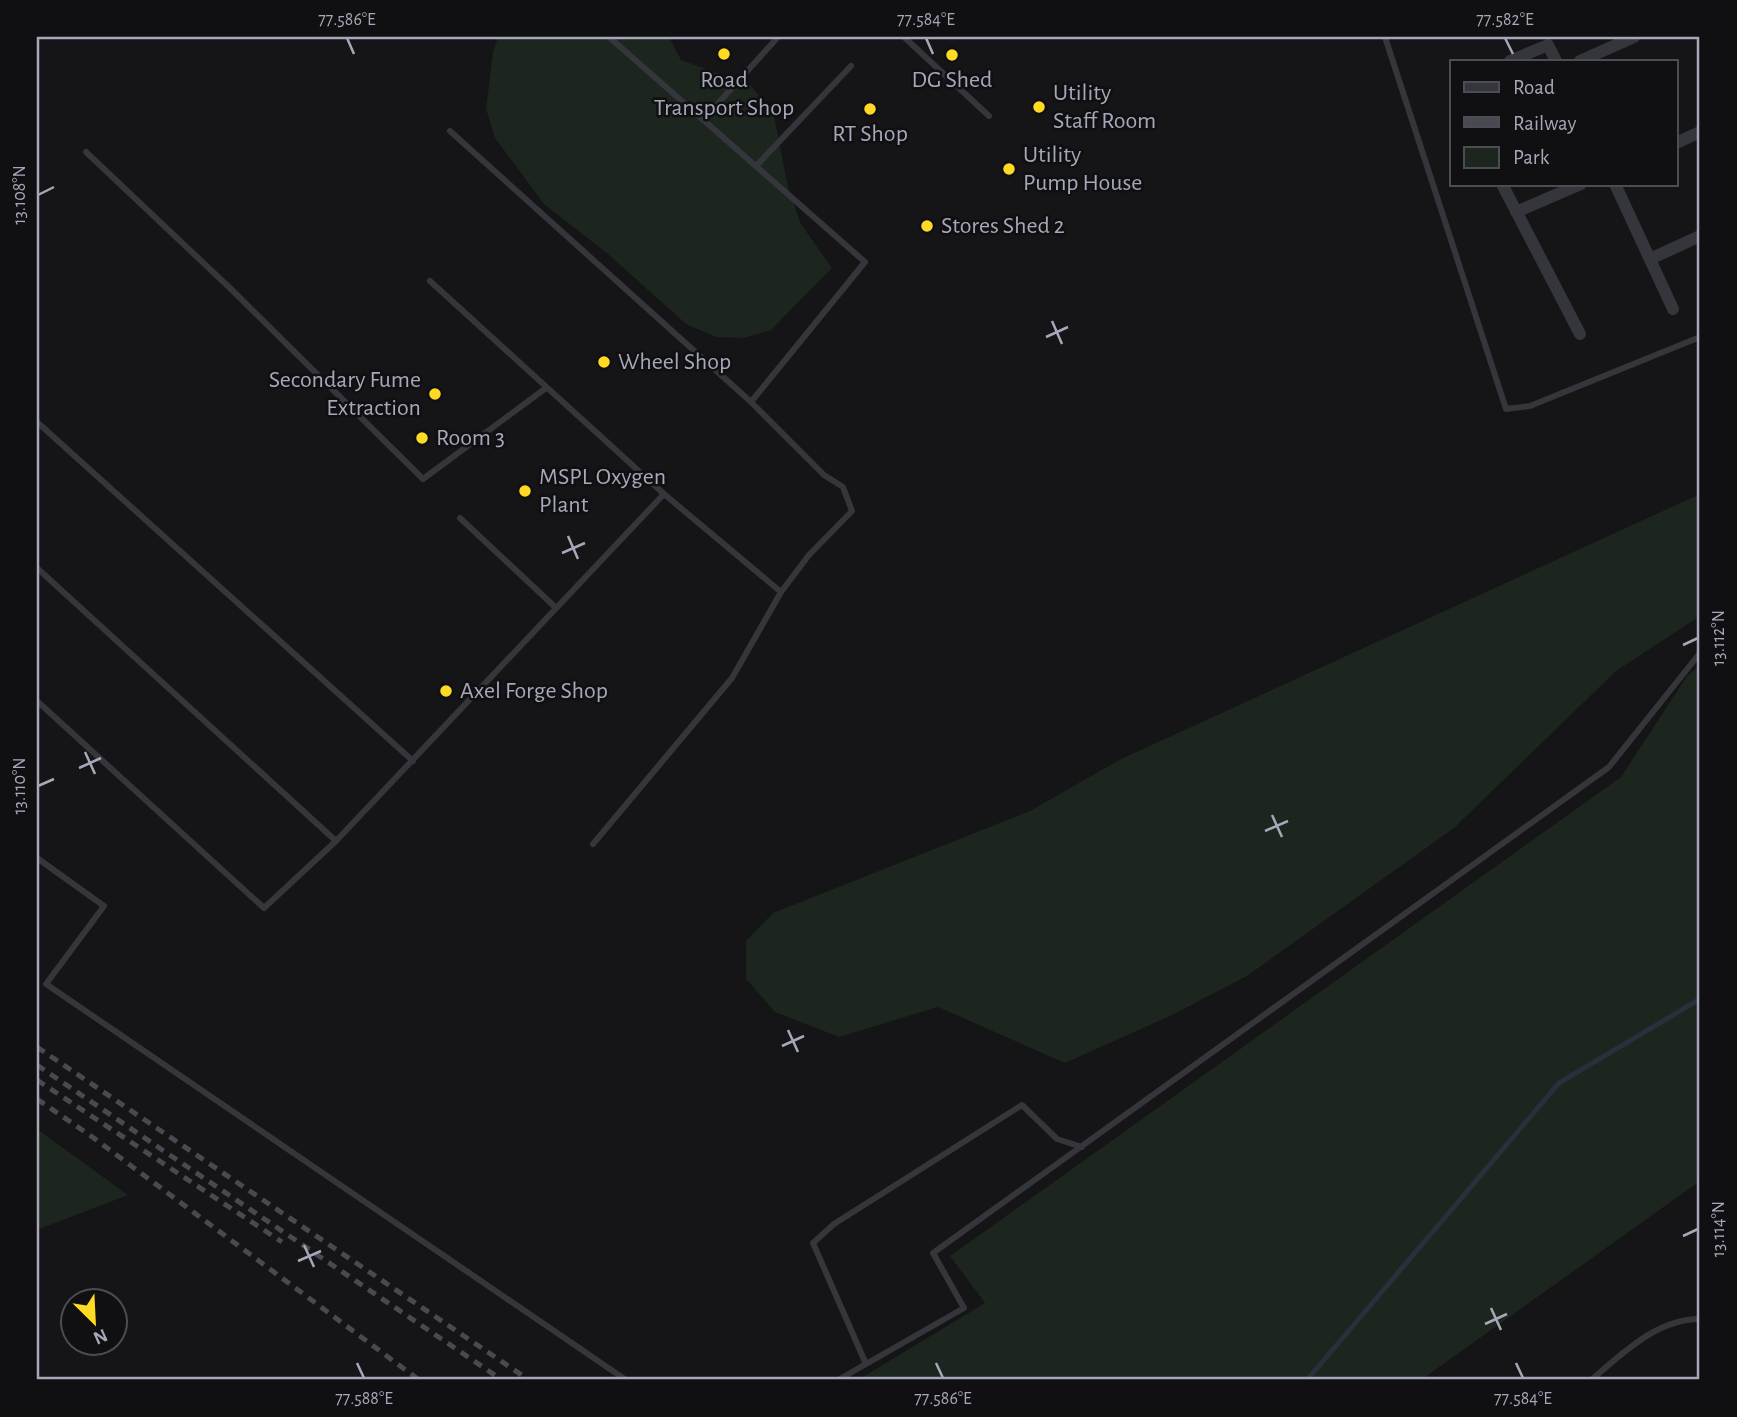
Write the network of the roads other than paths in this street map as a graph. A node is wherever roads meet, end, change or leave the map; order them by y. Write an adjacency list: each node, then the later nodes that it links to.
1 (609, 37): 11 (lane)
2 (778, 37): 11 (lane)
3 (904, 37): 10 (lane)
4 (1385, 37): 26 (lane)
5 (1634, 37): 8 (street)
6 (1512, 60): 7 (street)
7 (1556, 60)
8 (1582, 60)
9 (851, 66): 16 (lane)
10 (989, 116)
11 (704, 120): 16 (lane)
12 (450, 131): 28 (lane)
13 (1700, 132): 14 (street)
14 (1678, 142)
15 (86, 152): 27 (lane)
16 (757, 166): 28 (lane)
17 (1503, 186): 20 (street)
18 (1576, 186): 20 (street)
19 (1616, 186): 22 (street)
20 (1516, 212): 25 (street)
21 (1700, 236): 22 (street)
22 (1650, 259): 24 (street)
23 (430, 281): 27 (lane)
24 (1673, 309)
25 (1580, 334)
26 (1700, 337)
27 (546, 388): 30 (lane)
28 (751, 402): 33 (lane)
29 (37, 422): 37 (lane)
30 (664, 495): 33 (lane); 34 (lane)
31 (460, 518): 34 (lane)
32 (37, 568): 38 (lane)
33 (781, 592): 39 (lane)
34 (555, 607): 37 (lane)
35 (1700, 653): 41 (lane)
36 (37, 701): 38 (lane)
37 (413, 761): 38 (lane)
38 (336, 842)
39 (593, 844)
40 (37, 858): 44 (lane)
41 (1082, 1147): 43 (lane); 43 (lane)
42 (1700, 1319): 46 (lane)
43 (866, 1364): 45 (lane)
44 (626, 1380)
45 (838, 1380)
46 (1591, 1380)

